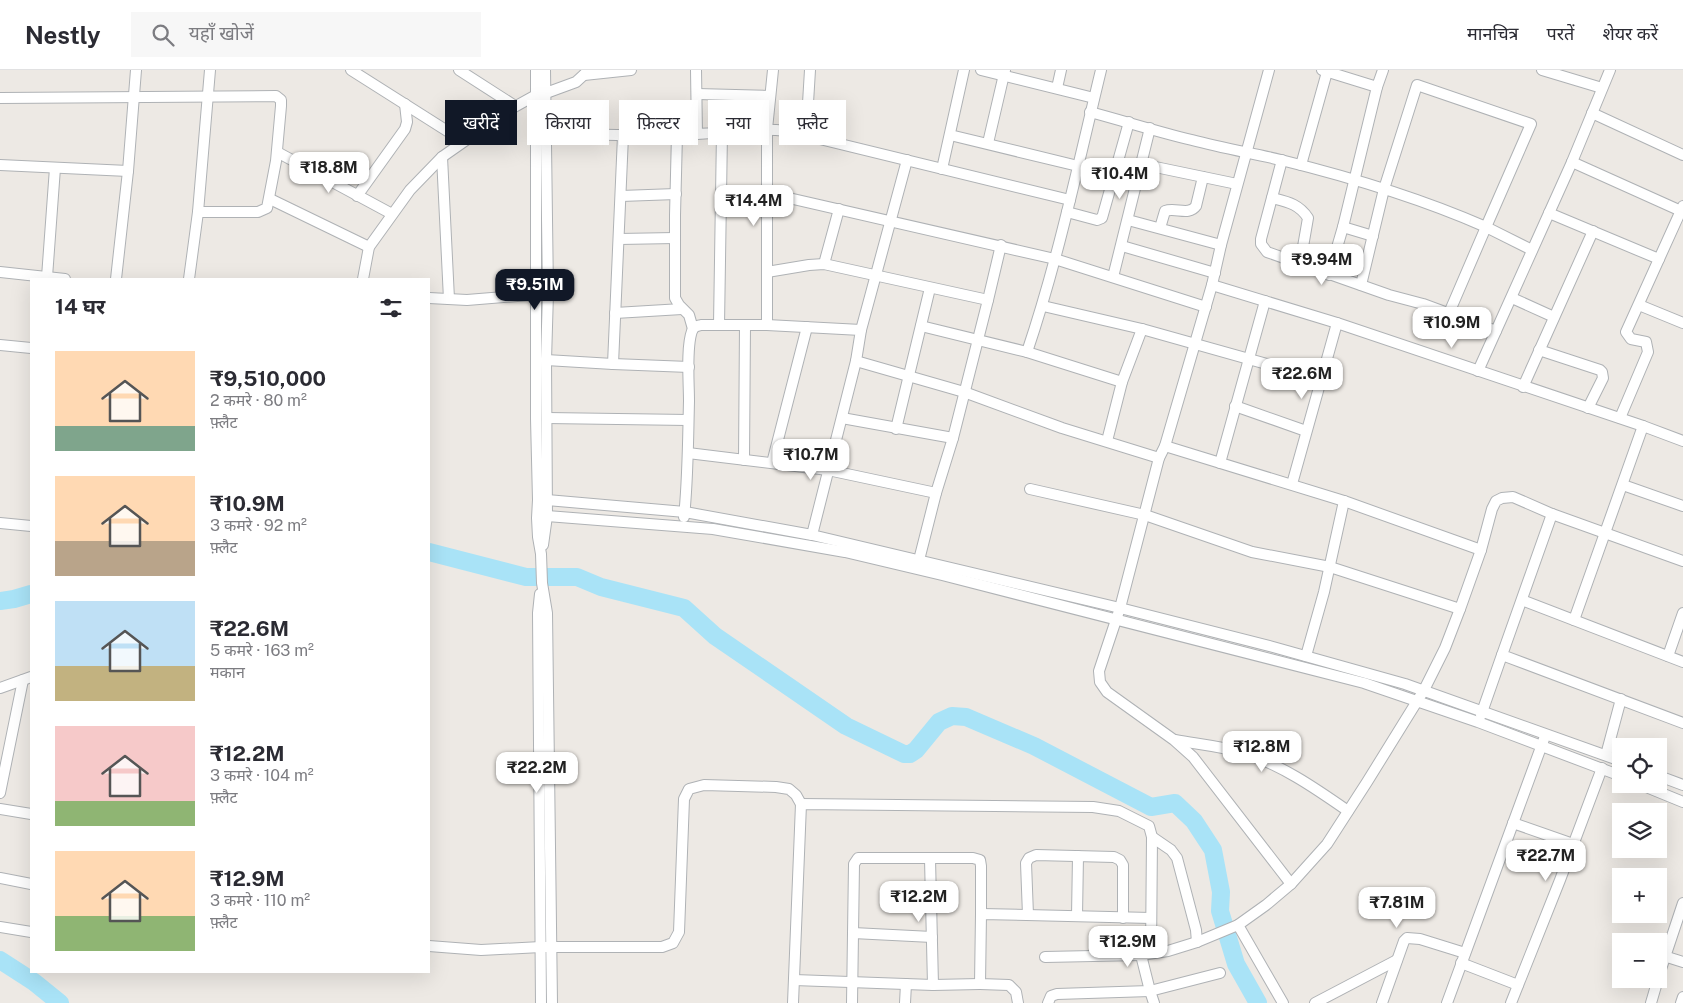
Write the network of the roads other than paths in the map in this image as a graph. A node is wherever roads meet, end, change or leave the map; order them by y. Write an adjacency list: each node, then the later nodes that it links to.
1 (136, 70): 29 (street)
2 (210, 70): 27 (street)
3 (352, 70): 36 (street)
4 (459, 70): 32 (street)
5 (536, 70): 25 (street)
6 (545, 70): 25 (street)
7 (631, 70): 20 (street)
8 (696, 70): 26 (street)
9 (773, 70): 28 (street)
10 (810, 70): 35 (street)
11 (964, 70): 44 (street)
12 (981, 70): 21 (street)
13 (1061, 70): 23 (street)
14 (1101, 70): 31 (street)
15 (1269, 70): 54 (street)
16 (1382, 70): 22 (street)
17 (1542, 70): 24 (street)
18 (1610, 70): 24 (street)
19 (1324, 71): 22 (street); 62 (street)
20 (587, 72): 25 (street)
21 (1004, 72): 23 (street); 45 (street)
22 (1378, 87): 68 (street)
23 (1057, 88): 31 (street)
24 (1602, 88): 40 (street)
25 (541, 94): 33 (street); 37 (street); 116 (street)
26 (697, 94): 28 (street); 34 (street)
27 (207, 96): 29 (street); 53 (street); 80 (street)
28 (770, 96): 38 (street)
29 (135, 97): 30 (street); 66 (street)
30 (0, 98)
31 (1094, 98): 39 (street)
32 (506, 100)
33 (542, 100)
34 (697, 100)
35 (808, 100)
36 (405, 104): 43 (street); 73 (street)
37 (517, 105)
38 (769, 107)
39 (1090, 112): 41 (street); 63 (street)
40 (1592, 113): 55 (street); 59 (street)
41 (1129, 122): 42 (street); 81 (street)
42 (1150, 128): 54 (street); 60 (street)
43 (445, 130)
44 (950, 135): 45 (street); 65 (street)
45 (988, 143): 63 (street)
46 (458, 145): 56 (street)
47 (545, 145): 117 (street)
48 (623, 145): 74 (street)
49 (677, 145): 72 (street)
50 (722, 145): 132 (street)
51 (767, 145): 71 (street)
52 (844, 145): 57 (street)
53 (277, 152): 73 (street); 76 (street)
54 (1246, 152): 58 (street); 69 (street)
55 (1683, 155)
56 (442, 157): 83 (street); 120 (street)
57 (907, 160): 65 (street); 85 (street)
58 (1282, 160): 62 (street); 75 (street)
59 (1572, 162): 78 (street); 82 (street)
60 (1142, 164): 67 (street); 84 (street)
61 (0, 165): 64 (street)
62 (1301, 165): 68 (street)
63 (1078, 166): 77 (street)
64 (55, 168): 66 (street); 107 (street)
65 (942, 169): 77 (street)
66 (128, 171): 110 (street)
67 (1203, 177): 69 (street); 88 (street)
68 (1354, 180): 70 (street); 86 (street)
69 (1238, 184): 94 (street)
70 (1384, 189): 87 (street); 87 (street); 90 (street)
71 (767, 193): 79 (street); 103 (street)
72 (676, 194): 74 (street); 91 (street)
73 (358, 196): 83 (street)
74 (621, 196): 92 (street)
75 (1272, 198): 101 (street); 101 (street)
76 (270, 199): 80 (street); 96 (street)
77 (1070, 200): 81 (street)
78 (1682, 208): 99 (street)
79 (839, 209): 85 (street); 100 (street)
80 (198, 212): 111 (street)
81 (1067, 212): 98 (street)
82 (1549, 213): 89 (street); 97 (street)
83 (392, 214): 96 (street)
84 (1128, 220): 88 (street); 95 (street)
85 (891, 222): 93 (street); 106 (street)
86 (1344, 227): 90 (street); 105 (street)
87 (1486, 227): 97 (street); 128 (street)
88 (1160, 228): 94 (street)
89 (1593, 231): 99 (street); 129 (street)
90 (1373, 236): 114 (street)
91 (675, 238): 92 (street); 126 (street)
92 (619, 239): 127 (street)
93 (1000, 245): 98 (street); 121 (street)
94 (1221, 245): 104 (street)
95 (1122, 246): 104 (street); 108 (street)
96 (369, 247): 112 (street)
97 (1532, 250): 119 (street)
98 (1055, 259): 108 (street); 124 (street)
99 (1659, 259): 123 (street)
100 (824, 264): 103 (street); 106 (street)
101 (1300, 264): 105 (street)
102 (0, 272): 107 (street)
103 (767, 272): 134 (street)
104 (1216, 273): 113 (street)
105 (1330, 275): 114 (street)
106 (876, 276): 115 (street); 139 (street)
107 (47, 277): 109 (street)
108 (1114, 277): 125 (street)
109 (56, 278)
110 (116, 278)
111 (190, 278)
112 (363, 278)
113 (1212, 285): 122 (street); 125 (street)
114 (1361, 285): 128 (street)
115 (930, 288): 121 (street); 135 (street)
116 (536, 294): 117 (street); 120 (street); 194 (street)
117 (548, 294): 148 (street)
118 (430, 298): 120 (street)
119 (1512, 298): 129 (street); 140 (street)
120 (449, 299)
121 (988, 300): 141 (street)
122 (1265, 301): 130 (street); 147 (street)
123 (1639, 305): 131 (street); 162 (street)
124 (1043, 306): 138 (street); 146 (street)
125 (1206, 307): 142 (street)
126 (682, 309): 127 (street); 137 (street)
127 (615, 313): 150 (street)
128 (1449, 314): 140 (street)
129 (1554, 317): 145 (street)
130 (1337, 323): 152 (street); 154 (street)
131 (1683, 323)
132 (719, 325): 133 (street); 137 (street)
133 (745, 325): 134 (street); 173 (street)
134 (767, 325): 136 (street)
135 (921, 326): 141 (street); 153 (street)
136 (806, 327): 139 (street); 174 (street)
137 (693, 329): 151 (street)
138 (1142, 329): 142 (street); 155 (street)
139 (861, 330): 149 (street)
140 (1496, 331): 152 (street)
141 (978, 339): 146 (street); 157 (street)
142 (1194, 344): 147 (street); 170 (street)
143 (0, 345): 144 (street)
144 (30, 348)
145 (1539, 350): 156 (street); 159 (street)
146 (1027, 352): 155 (street)
147 (1248, 359): 154 (street); 158 (street)
148 (546, 360): 150 (street); 160 (street)
149 (856, 361): 153 (street); 161 (street)
150 (613, 364): 151 (street)
151 (689, 367): 163 (street)
152 (1478, 371): 156 (street)
153 (909, 376): 157 (street); 165 (street)
154 (1320, 379): 166 (street)
155 (1122, 382): 168 (street)
156 (1523, 386): 159 (street)
157 (964, 392): 167 (street); 168 (street)
158 (1235, 406): 166 (street); 175 (street)
159 (1588, 408): 162 (street)
160 (547, 418): 163 (street); 181 (street)
161 (842, 418): 165 (street); 176 (street)
162 (1620, 418): 164 (street)
163 (688, 420): 171 (street)
164 (1643, 426): 169 (street); 178 (street)
165 (896, 429): 167 (street)
166 (1306, 431): 177 (street)
167 (952, 438): 180 (street)
168 (1107, 441): 172 (street)
169 (1683, 441)
170 (1165, 446): 172 (street); 175 (street)
171 (688, 453): 173 (street); 184 (street)
172 (1159, 458): 186 (street)
173 (744, 460): 174 (street)
174 (772, 463): 176 (street)
175 (1220, 463): 177 (street)
176 (828, 470): 180 (street); 192 (street)
177 (1292, 484): 182 (street)
178 (1623, 485): 183 (street); 191 (street)
179 (1030, 489): 186 (street)
180 (936, 493): 196 (street)
181 (547, 500): 184 (street); 187 (street)
182 (1344, 501): 193 (street); 197 (street)
183 (1683, 506)
184 (685, 512): 190 (street); 192 (street)
185 (1552, 514): 191 (street); 193 (street); 199 (street)
186 (1145, 515): 197 (street); 200 (street)
187 (547, 516): 190 (street); 194 (street)
188 (0, 523): 189 (street)
189 (30, 526)
190 (683, 527): 196 (street)
191 (1606, 533): 195 (street); 204 (street)
192 (812, 534): 196 (street)
193 (1481, 550): 201 (street)
194 (541, 554): 198 (street)
195 (1683, 561)
196 (918, 564): 200 (street); 203 (street)
197 (1330, 567): 201 (street); 206 (street)
198 (542, 583): 254 (street); 255 (street)
199 (1522, 600): 204 (street); 205 (street)
200 (1120, 608): 203 (street); 206 (street)
201 (1460, 609): 211 (street)
202 (1683, 613): 207 (street)
203 (1115, 619): 213 (street); 218 (street)
204 (1574, 620): 207 (street)
205 (1502, 655): 212 (street); 214 (street)
206 (1306, 656): 211 (street)
207 (1668, 656): 208 (street)
208 (1683, 662)
209 (27, 678): 210 (street); 226 (street)
210 (0, 688)
211 (1424, 690): 213 (street); 214 (street)
212 (1620, 699): 216 (street); 220 (street)
213 (1417, 701): 215 (street); 231 (street)
214 (1483, 710): 215 (street); 217 (street)
215 (1478, 722): 219 (street)
216 (1683, 724)
217 (1547, 734): 219 (street); 220 (street)
218 (1174, 740): 231 (street); 240 (street)
219 (1542, 745): 222 (street); 233 (street)
220 (1606, 755): 221 (street)
221 (1612, 757)
222 (1602, 768): 223 (street); 235 (street)
223 (1612, 772)
224 (1667, 779): 225 (street)
225 (1683, 785)
226 (0, 793)
227 (1661, 793): 228 (street)
228 (1683, 802)
229 (800, 804): 234 (street); 255 (street); 266 (street)
230 (0, 809): 232 (street)
231 (1348, 811): 240 (street)
232 (30, 814)
233 (1513, 823): 235 (street); 258 (street)
234 (1152, 837): 246 (street); 252 (street)
235 (1574, 844): 270 (street)
236 (1078, 856): 243 (street); 244 (street); 245 (street)
237 (930, 859): 242 (street); 250 (street); 251 (street)
238 (0, 878): 239 (street)
239 (30, 884)
240 (1291, 884): 248 (street)
241 (1683, 903): 256 (street)
242 (981, 914): 243 (street); 269 (street)
243 (1028, 915): 244 (street)
244 (1077, 916): 245 (street)
245 (1123, 918): 246 (street)
246 (1151, 918): 257 (street)
247 (0, 926): 249 (street)
248 (1234, 927): 252 (street); 283 (street)
249 (30, 932)
250 (853, 933): 251 (street); 267 (street)
251 (932, 937): 271 (street)
252 (1201, 941): 257 (street)
253 (430, 946): 254 (street)
254 (541, 947): 255 (street); 275 (street)
255 (552, 947): 276 (street)
256 (1667, 948)
257 (1152, 953): 259 (street)
258 (1465, 953): 262 (street); 264 (street)
259 (1141, 955): 260 (street); 273 (street)
260 (1045, 957)
261 (1667, 957): 263 (street)
262 (1397, 960): 284 (street); 285 (street)
263 (1683, 962)
264 (1461, 963): 270 (street); 286 (street)
265 (1220, 973): 273 (street)
266 (794, 980): 267 (street); 277 (street)
267 (853, 982): 268 (street); 278 (street)
268 (906, 984): 271 (street); 279 (street)
269 (980, 984): 271 (street); 280 (street)
270 (1518, 985): 287 (street)
271 (933, 986)
272 (1655, 988): 288 (street)
273 (1150, 991): 281 (street); 282 (street)
274 (1683, 998): 289 (street)
275 (541, 1003)
276 (552, 1003)
277 (793, 1003)
278 (852, 1003)
279 (905, 1003)
280 (1018, 1003)
281 (1048, 1003)
282 (1154, 1003)
283 (1283, 1003)
284 (1315, 1003)
285 (1382, 1003)
286 (1447, 1003)
287 (1511, 1003)
288 (1651, 1003)
289 (1681, 1003)

